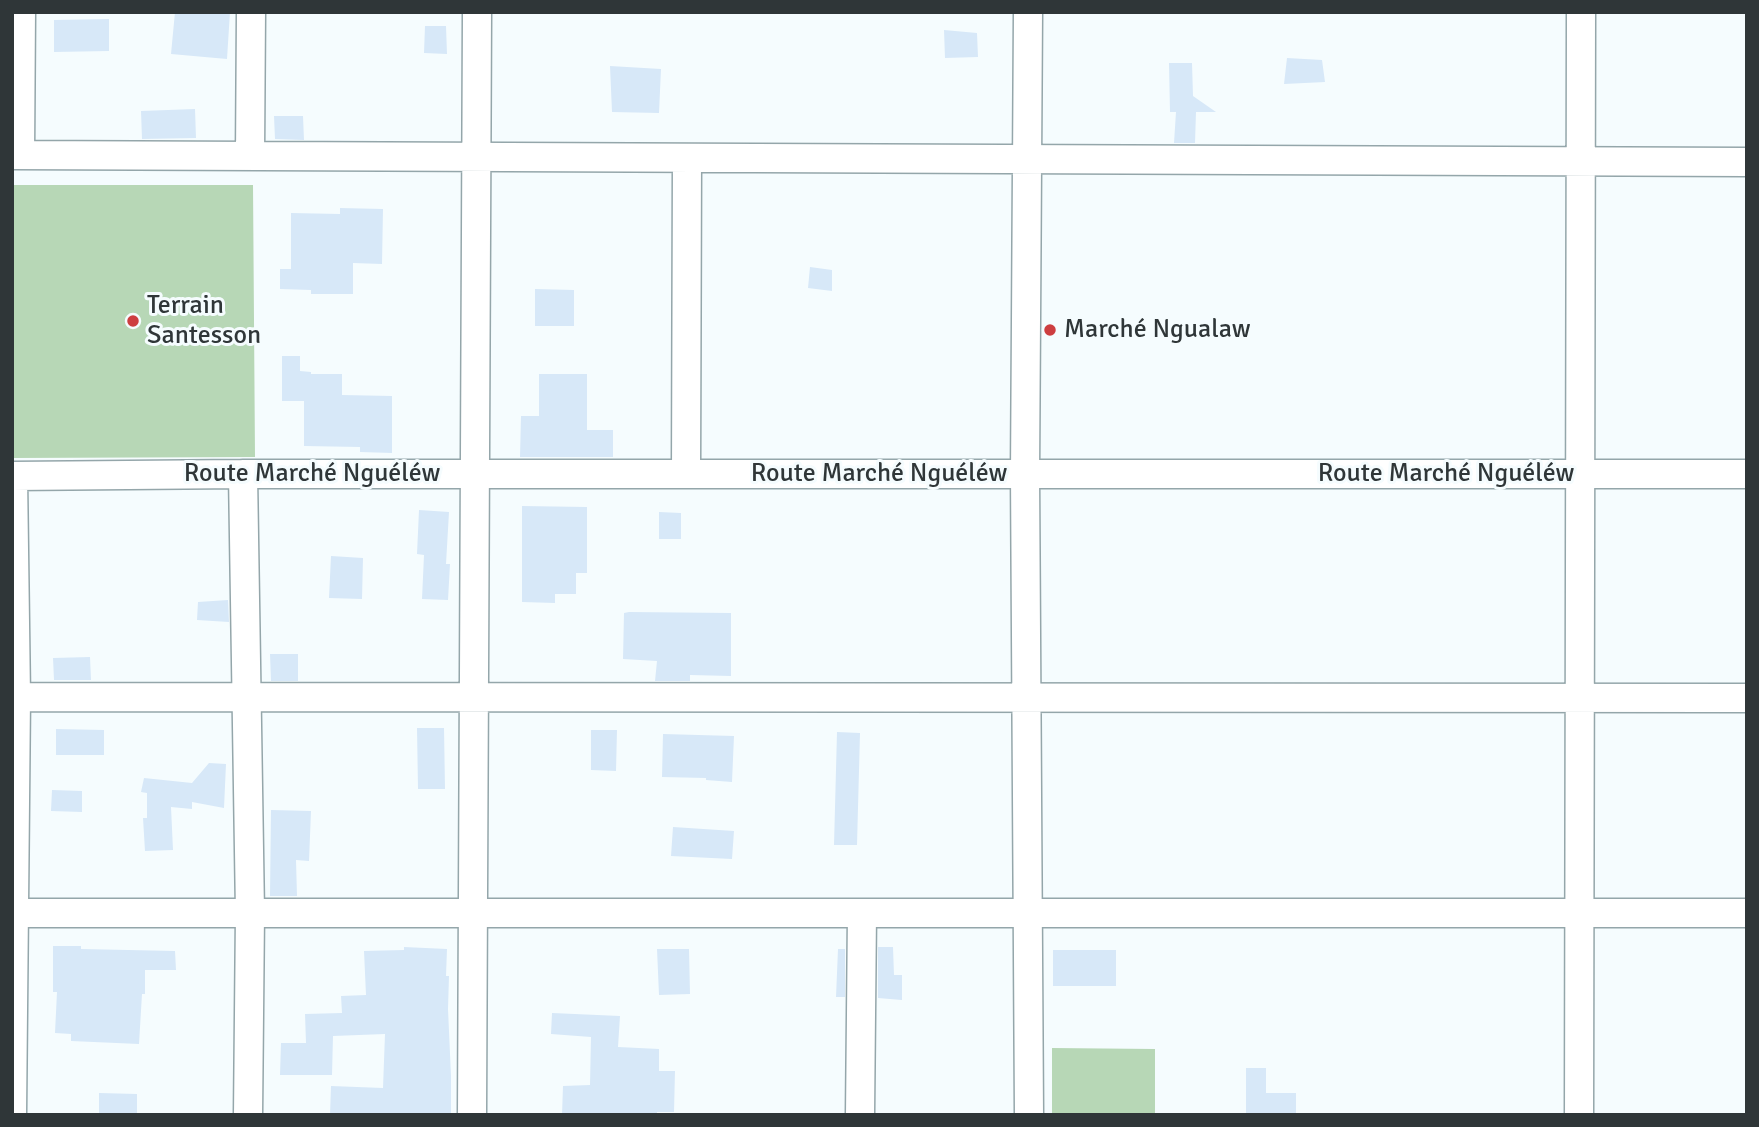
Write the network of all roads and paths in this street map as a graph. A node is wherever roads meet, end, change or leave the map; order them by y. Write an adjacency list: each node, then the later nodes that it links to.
1 (21, 12): 6 (street)
2 (251, 12): 7 (street)
3 (477, 12): 8 (street)
4 (1028, 12): 10 (street)
5 (1581, 12): 11 (street)
6 (16, 155): 7 (street)
7 (250, 155): 8 (street)
8 (476, 157): 9 (street); 14 (street)
9 (687, 158): 10 (street); 15 (street)
10 (1027, 159): 11 (street); 16 (street)
11 (1580, 161): 12 (street); 17 (street)
12 (1747, 162)
13 (243, 474): 14 (street, Route Marché Nguéléw); 19 (street, Route Marché Nguéléw); 21 (street)
14 (475, 474): 15 (street, Route Marché Nguéléw); 22 (street)
15 (686, 474): 16 (street, Route Marché Nguéléw)
16 (1025, 474): 17 (street, Route Marché Nguéléw); 23 (street)
17 (1579, 474): 18 (street, Route Marché Nguéléw); 24 (street)
18 (1747, 474)
19 (13, 476): 20 (street)
20 (14, 697): 21 (street); 26 (street)
21 (247, 697): 22 (street); 27 (street)
22 (474, 697): 23 (street); 28 (street)
23 (1026, 698): 24 (street); 30 (street)
24 (1579, 698): 25 (street); 31 (street)
25 (1747, 698)
26 (13, 913): 27 (street); 33 (street)
27 (250, 913): 28 (street); 34 (street)
28 (473, 913): 29 (street); 35 (street)
29 (862, 913): 30 (street); 36 (street)
30 (1028, 913): 31 (street); 37 (street)
31 (1579, 913): 32 (street); 38 (street)
32 (1747, 913)
33 (12, 1115)
34 (248, 1115)
35 (472, 1115)
36 (860, 1115)
37 (1029, 1115)
38 (1579, 1115)

